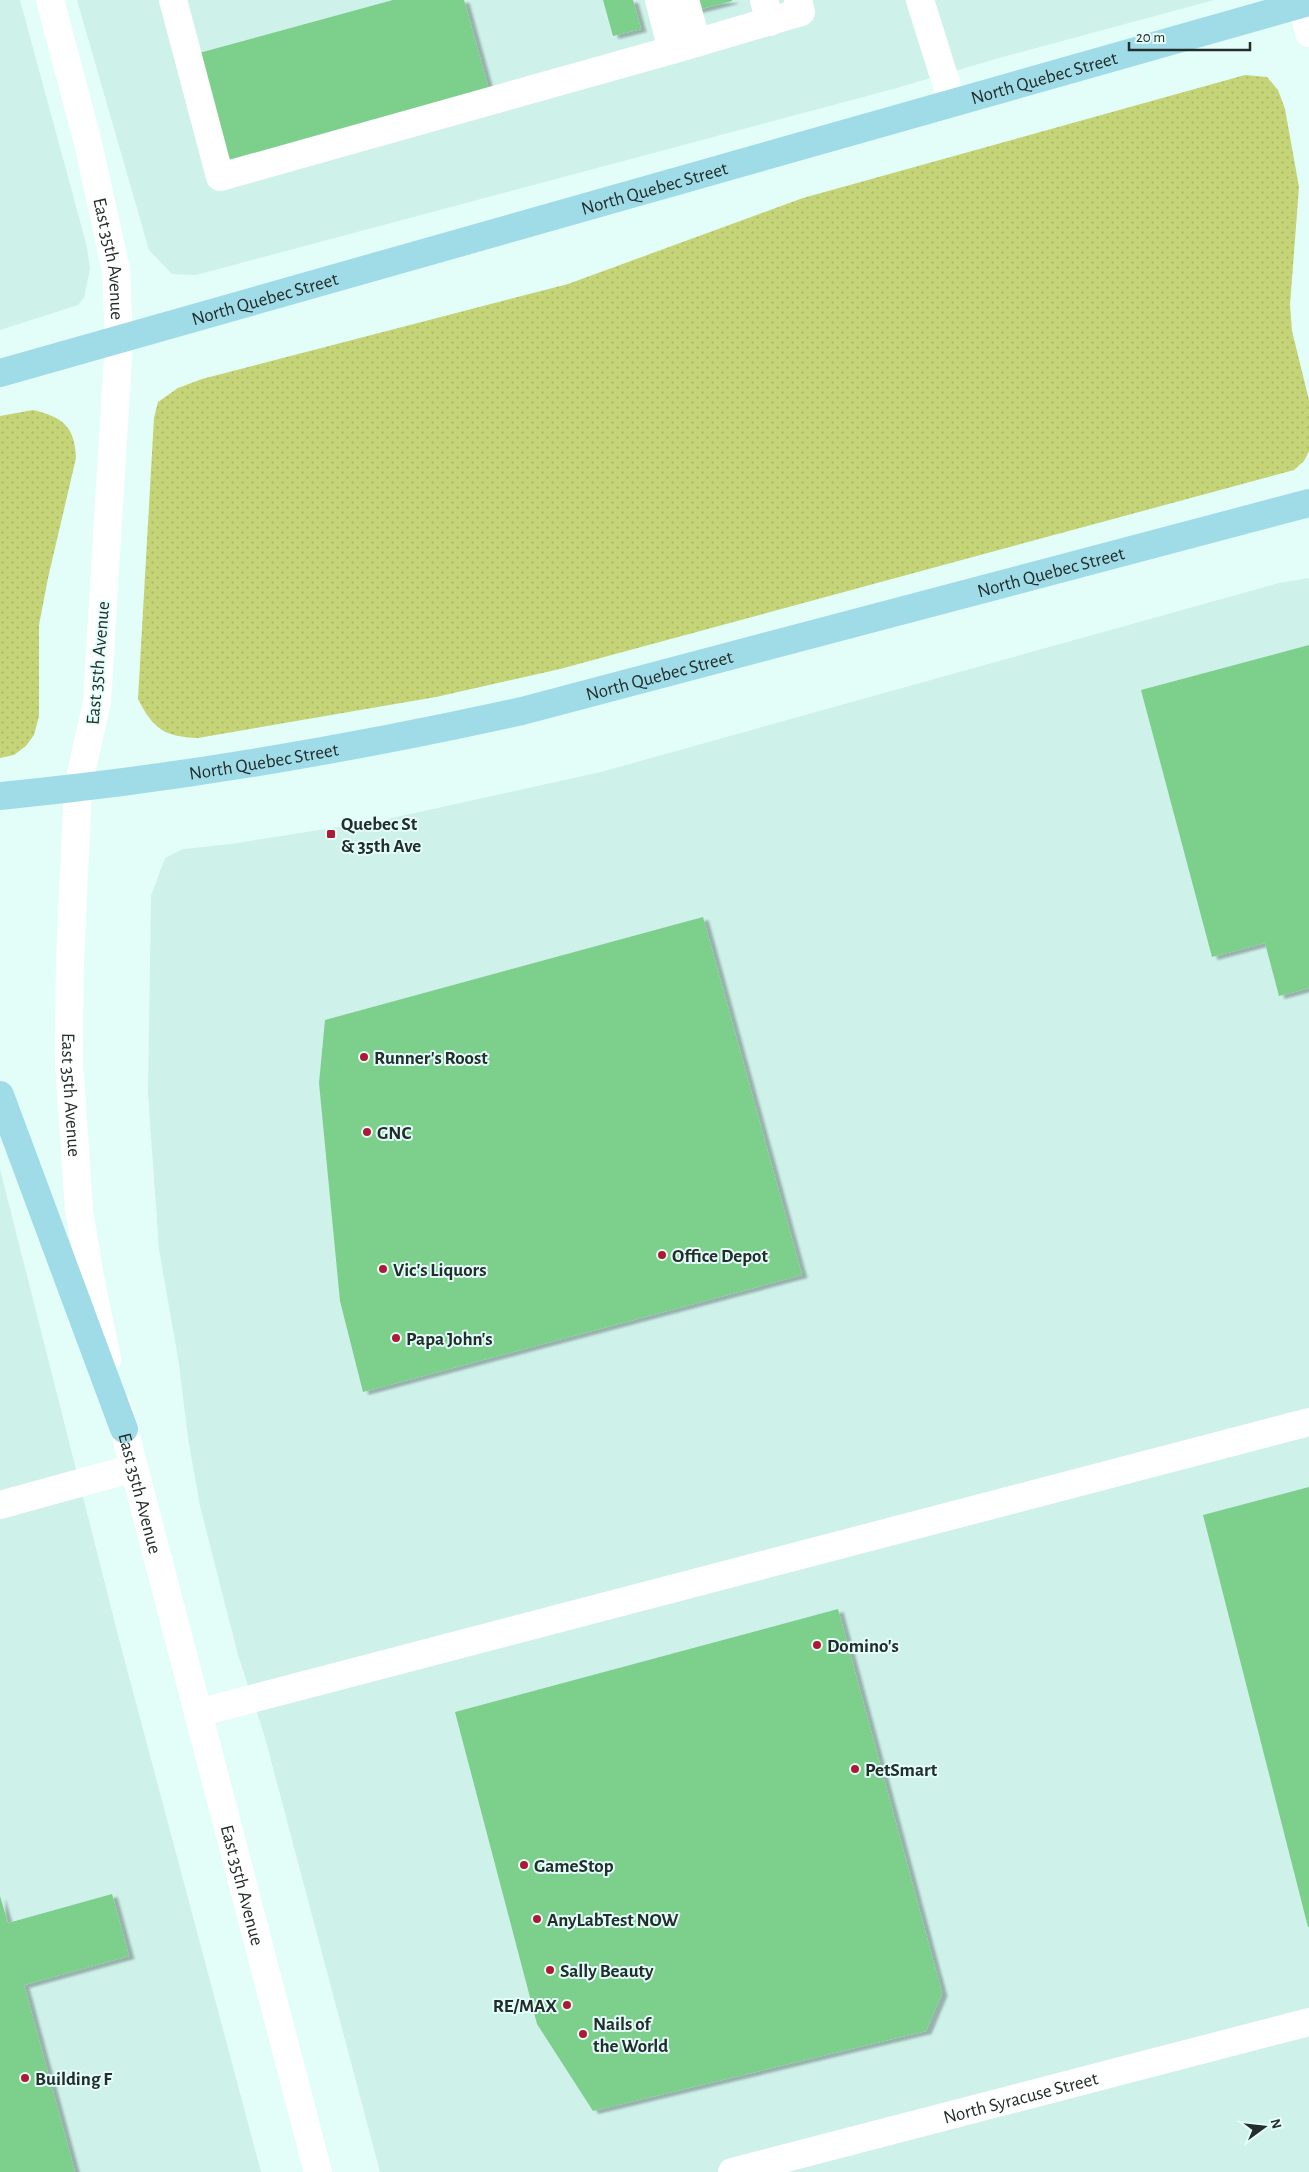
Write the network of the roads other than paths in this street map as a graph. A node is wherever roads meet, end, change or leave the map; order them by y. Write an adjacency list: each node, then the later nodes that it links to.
1 (50, 0): 12 (street, East 35th Avenue)
2 (173, 0): 10 (street)
3 (658, 0): 10 (street)
4 (685, 0): 10 (street)
5 (798, 0): 8 (street)
6 (920, 0): 11 (street)
7 (1304, 2): 9 (street); 11 (main road, North Quebec Street)
8 (767, 11): 10 (street)
9 (1309, 33)
10 (685, 47)
11 (952, 102): 12 (main road, North Quebec Street)
12 (119, 340): 13 (main road, North Quebec Street); 15 (street, East 35th Avenue)
13 (0, 372)
14 (1309, 503): 15 (main road, North Quebec Street)
15 (78, 787): 16 (main road, North Quebec Street); 19 (street, East 35th Avenue)
16 (0, 796)
17 (0, 1094): 19 (main road)
18 (1309, 1422): 22 (street)
19 (124, 1429): 20 (street, East 35th Avenue)
20 (134, 1468): 21 (street); 22 (street, East 35th Avenue)
21 (0, 1506)
22 (198, 1713): 24 (street, East 35th Avenue)
23 (1309, 2022): 25 (street, North Syracuse Street)
24 (318, 2172)
25 (732, 2172)

